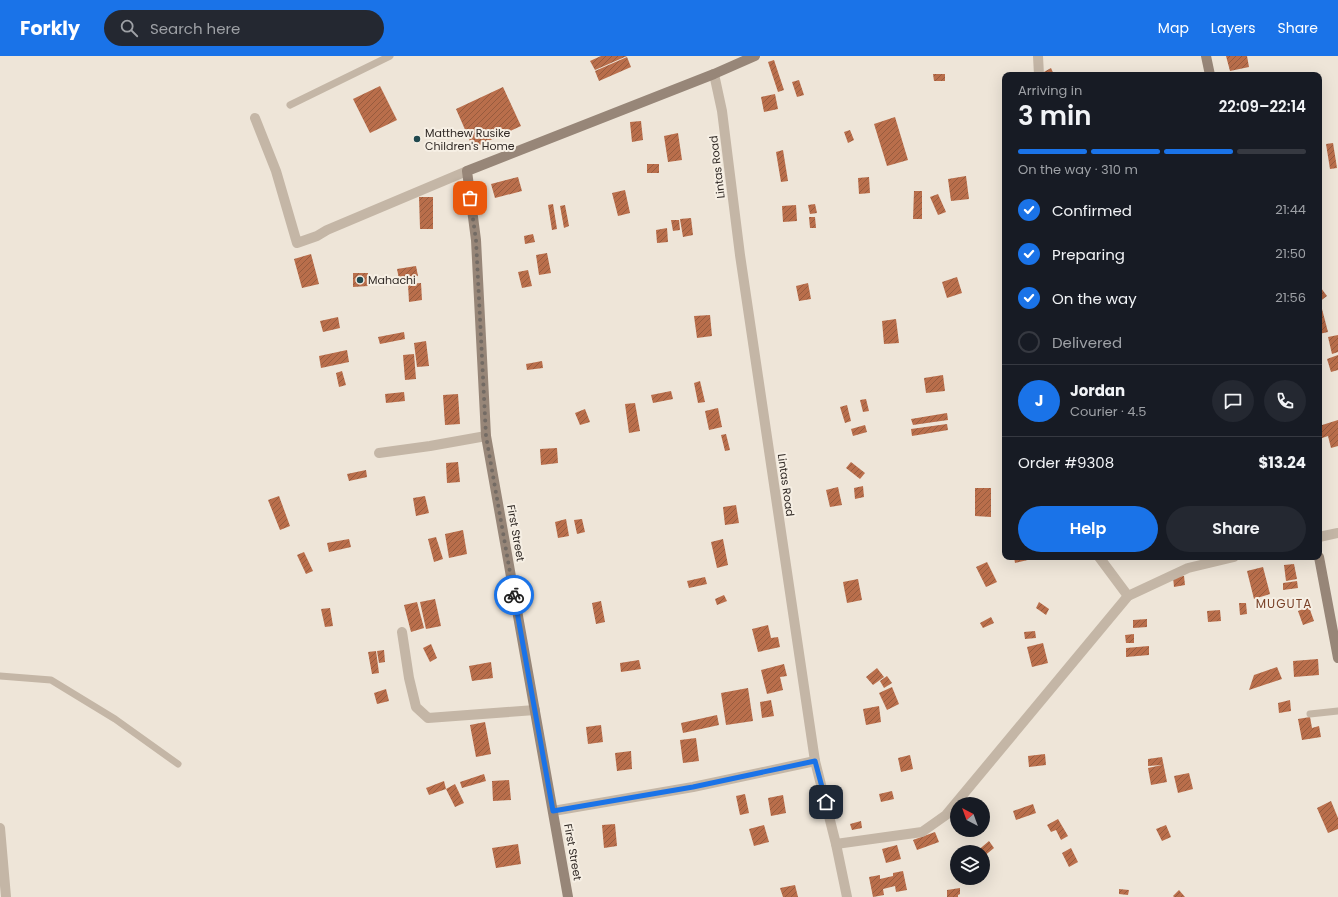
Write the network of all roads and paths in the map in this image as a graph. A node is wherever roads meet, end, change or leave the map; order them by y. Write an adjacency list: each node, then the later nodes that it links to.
1 (390, 56): 8 (lane)
2 (754, 56): 7 (street)
3 (1038, 56): 5 (street)
4 (1206, 56): 6 (street)
5 (1039, 72)
6 (1209, 72)
7 (714, 74): 10 (street); 25 (street, Lintas Road)
8 (290, 105)
9 (254, 118): 10 (street)
10 (467, 170): 11 (street, First Street)
11 (486, 436): 12 (street); 22 (street, First Street)
12 (379, 453)
13 (1338, 533): 14 (street)
14 (1322, 536)
15 (1101, 560): 18 (street)
16 (1221, 560): 18 (street)
17 (1320, 560): 20 (street)
18 (1128, 596): 29 (street)
19 (402, 632): 22 (street)
20 (1338, 658)
21 (0, 676): 26 (lane)
22 (534, 710): 27 (street, First Street)
23 (1338, 711): 24 (lane)
24 (1310, 714)
25 (815, 761): 27 (street); 29 (street, Lintas Road)
26 (178, 764)
27 (553, 811): 31 (street, First Street)
28 (0, 828): 30 (street)
29 (836, 844): 32 (street, Lintas Road)
30 (6, 897)
31 (568, 897)
32 (847, 897)

